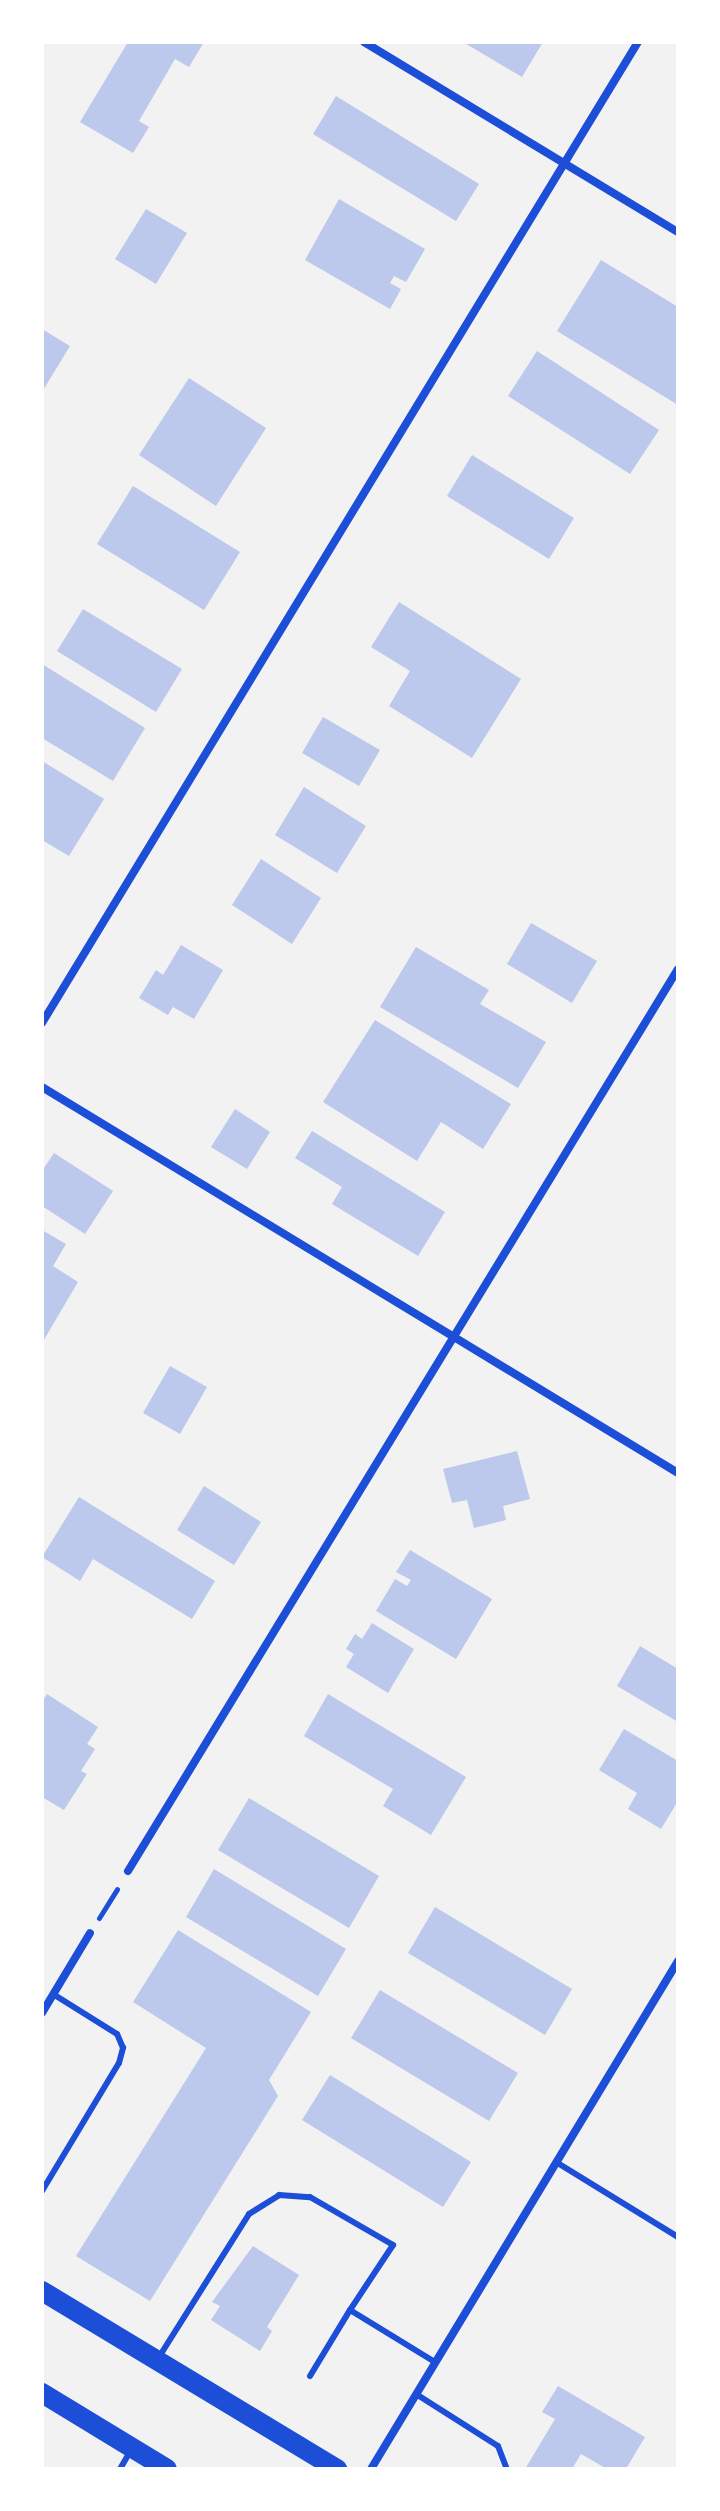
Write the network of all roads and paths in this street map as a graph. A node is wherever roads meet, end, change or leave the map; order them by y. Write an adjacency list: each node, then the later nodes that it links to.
1 (364, 42): 3 (street)
2 (638, 42): 3 (street)
3 (564, 163): 4 (street); 6 (street)
4 (678, 232)
5 (678, 969): 8 (street)
6 (42, 1023)
7 (42, 1087): 8 (street)
8 (454, 1337): 9 (street); 10 (street)
9 (678, 1473)
10 (128, 1871): 11 (path)
11 (90, 1933): 13 (street)
12 (678, 1961): 15 (street)
13 (53, 1994): 14 (street); 16 (lane)
14 (42, 2013)
15 (556, 2162): 18 (lane); 22 (street)
16 (44, 2182): 17 (lane)
17 (42, 2191)
18 (678, 2237)
19 (42, 2291): 21 (main road)
20 (350, 2310): 21 (lane); 22 (lane); 23 (lane)
21 (157, 2361): 29 (main road)
22 (435, 2362): 25 (street)
23 (310, 2376)
24 (42, 2393): 26 (main road)
25 (416, 2394): 30 (street); 31 (lane)
26 (133, 2448): 27 (lane); 28 (main road)
27 (120, 2469)
28 (167, 2469)
29 (337, 2469)
30 (371, 2469)
31 (507, 2469)

